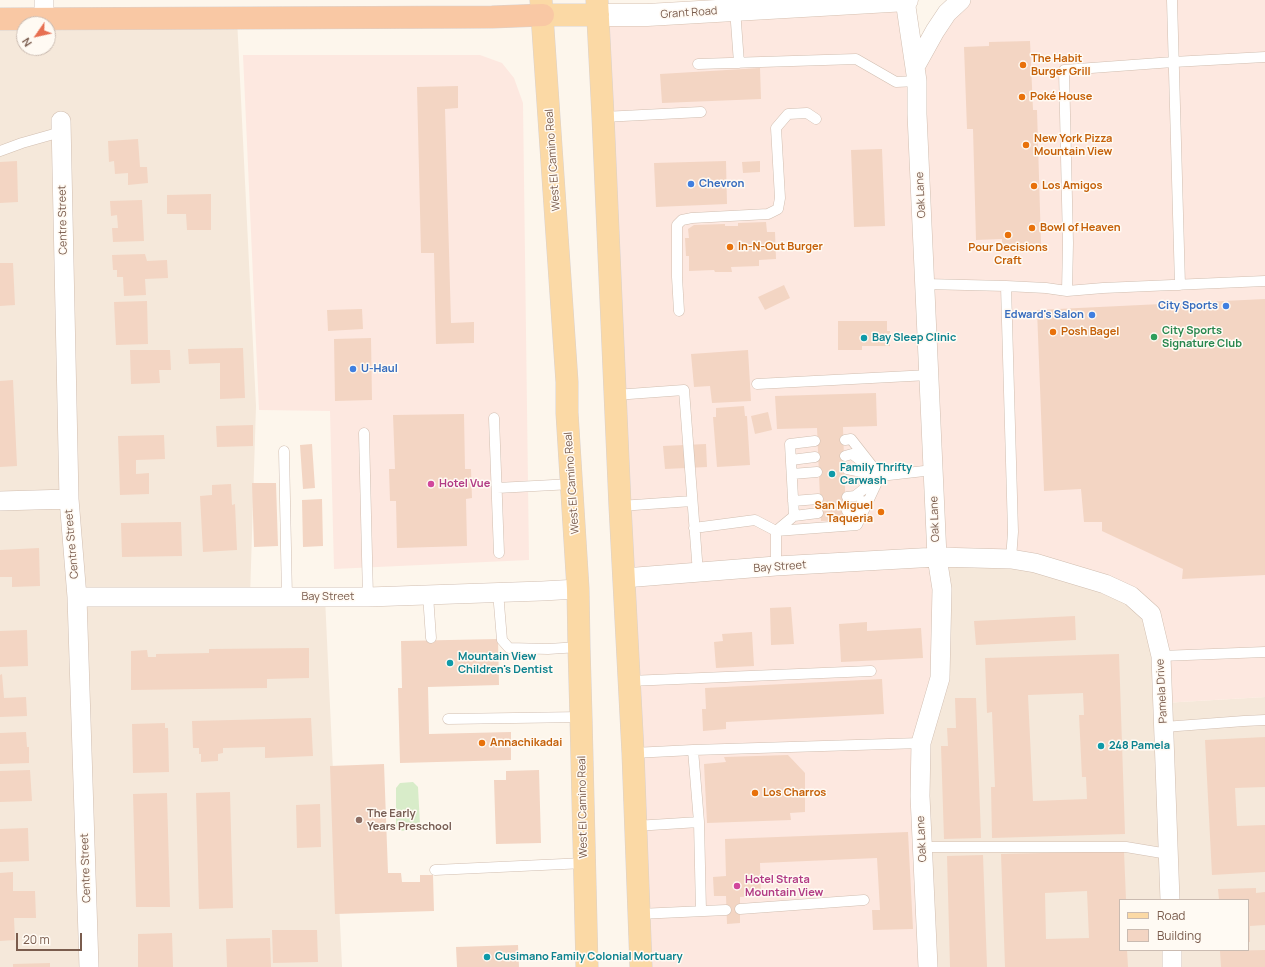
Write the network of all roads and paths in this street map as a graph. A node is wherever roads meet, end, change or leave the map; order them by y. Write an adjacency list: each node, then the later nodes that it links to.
1 (906, 0): 7 (main road, Grant Road); 13 (street, Oak Lane)
2 (961, 0): 13 (street, Oak Lane)
3 (1172, 0): 10 (lane)
4 (542, 8): 5 (main road, Grant Road); 6 (highway); 41 (main road, West El Camino Real)
5 (597, 8): 7 (main road, Grant Road); 15 (main road)
6 (44, 10): 8 (highway)
7 (735, 10): 11 (lane)
8 (0, 19)
9 (1265, 57): 10 (lane)
10 (1173, 62): 21 (lane); 23 (lane)
11 (739, 63): 12 (lane); 13 (lane)
12 (698, 64)
13 (916, 74): 20 (street, Oak Lane)
14 (701, 112): 15 (lane)
15 (603, 117): 27 (main road)
16 (816, 119): 24 (lane)
17 (61, 126): 18 (lane); 44 (street, Centre Street)
18 (0, 151)
19 (1265, 282): 21 (lane)
20 (925, 284): 22 (lane); 25 (street, Oak Lane)
21 (1180, 285): 23 (lane)
22 (1006, 286): 23 (lane); 57 (lane)
23 (1068, 291)
24 (679, 311)
25 (929, 374): 26 (lane); 37 (street, Oak Lane)
26 (757, 384)
27 (615, 395): 47 (lane); 49 (main road)
28 (494, 418): 42 (lane)
29 (364, 434): 66 (lane)
30 (845, 440): 40 (lane)
31 (815, 441): 35 (lane)
32 (284, 451): 65 (lane)
33 (845, 456): 40 (lane)
34 (815, 457): 35 (lane)
35 (791, 460): 39 (lane)
36 (847, 469): 40 (lane)
37 (933, 470): 40 (lane); 56 (street, Oak Lane)
38 (817, 472): 39 (lane)
39 (792, 474): 48 (lane)
40 (880, 476): 43 (lane); 50 (lane); 54 (lane)
41 (572, 484): 42 (lane); 61 (main road, West El Camino Real)
42 (497, 488): 55 (lane)
43 (847, 497)
44 (69, 499): 46 (street); 64 (street, Centre Street)
45 (818, 499): 48 (lane)
46 (0, 500)
47 (692, 501): 49 (lane); 53 (lane)
48 (793, 501): 52 (lane)
49 (620, 506): 60 (main road)
50 (847, 512)
51 (818, 513): 52 (lane)
52 (794, 516): 54 (lane)
53 (694, 528): 54 (lane); 59 (lane)
54 (776, 531): 58 (lane)
55 (499, 553)
56 (937, 557): 57 (street, Pamela Drive); 58 (street, Bay Street); 77 (street, Oak Lane)
57 (1011, 559): 70 (street, Pamela Drive)
58 (776, 566): 59 (street, Bay Street)
59 (698, 573): 60 (street, Bay Street)
60 (624, 578): 72 (main road)
61 (578, 588): 62 (street, Bay Street); 68 (main road, West El Camino Real)
62 (498, 592): 63 (street, Bay Street); 68 (lane)
63 (428, 595): 66 (street, Bay Street); 67 (lane)
64 (77, 597): 65 (street, Bay Street); 93 (street, Centre Street)
65 (287, 597): 66 (street, Bay Street)
66 (368, 597)
67 (431, 638)
68 (578, 647): 73 (main road, West El Camino Real)
69 (1265, 652): 70 (lane)
70 (1161, 656): 76 (street, Pamela Drive)
71 (871, 671): 72 (lane)
72 (629, 680): 79 (main road)
73 (582, 717): 74 (lane); 84 (main road, West El Camino Real)
74 (448, 719)
75 (1265, 720): 76 (lane)
76 (1164, 727): 83 (street, Pamela Drive)
77 (921, 743): 78 (lane); 82 (street, Oak Lane)
78 (693, 750): 79 (lane); 80 (lane)
79 (633, 753): 81 (main road)
80 (699, 822): 81 (lane); 90 (lane)
81 (636, 826): 91 (main road)
82 (922, 847): 83 (lane); 96 (street, Oak Lane)
83 (1168, 854): 86 (street, Pamela Drive)
84 (585, 863): 85 (lane); 94 (main road, West El Camino Real)
85 (435, 870)
86 (1170, 899)
87 (864, 900): 88 (lane)
88 (740, 909)
89 (726, 910): 90 (lane)
90 (702, 911): 91 (lane)
91 (639, 914): 95 (main road)
92 (1172, 951): 97 (street)
93 (90, 967)
94 (587, 967)
95 (641, 967)
96 (928, 967)
97 (1172, 967)

